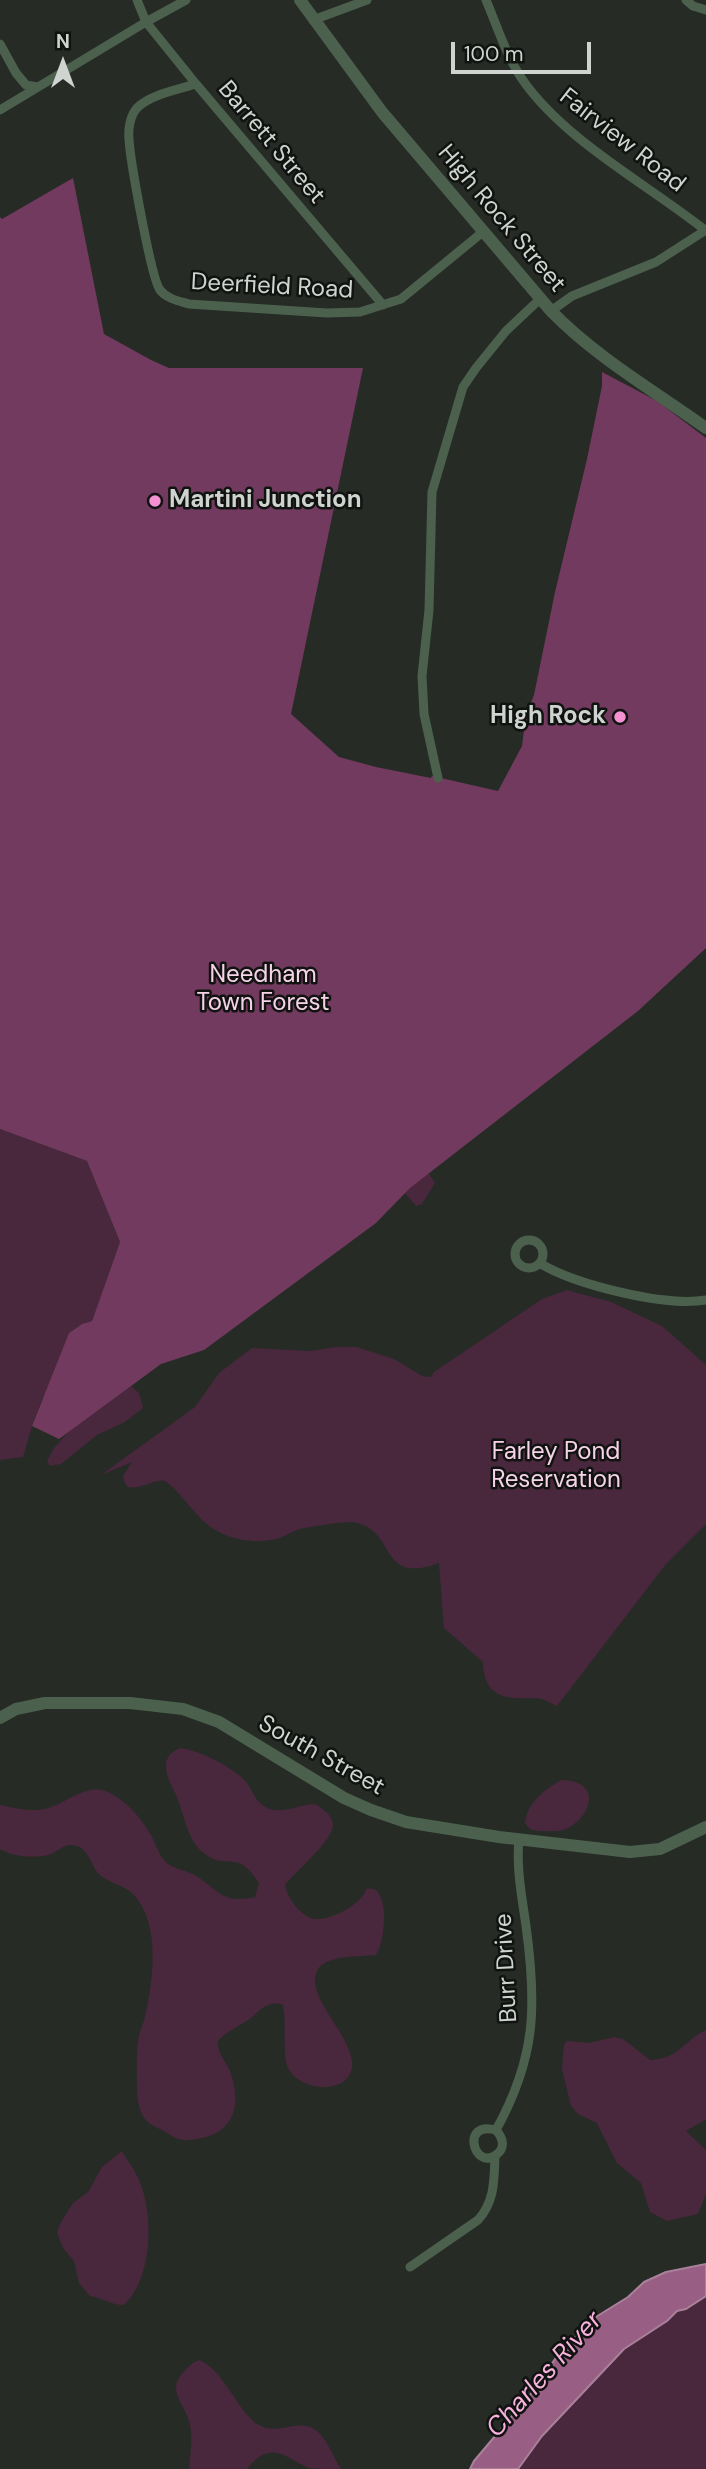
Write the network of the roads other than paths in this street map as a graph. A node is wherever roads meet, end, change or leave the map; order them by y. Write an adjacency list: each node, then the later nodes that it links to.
1 (137, 0): 9 (street, Barrett Street)
2 (186, 0): 9 (street)
3 (300, 0): 8 (street, High Rock Street)
4 (366, 0): 8 (street)
5 (486, 0): 14 (street, Fairview Road)
6 (686, 0): 7 (street)
7 (706, 10)
8 (313, 20): 15 (street, High Rock Street)
9 (146, 22): 11 (street, Barrett Street); 12 (street)
10 (0, 44): 12 (street)
11 (196, 84): 17 (street, Barrett Street); 17 (street, Deerfield Road)
12 (40, 87): 13 (street)
13 (0, 110)
14 (705, 230): 18 (street)
15 (484, 231): 16 (street, High Rock Street); 17 (street, Deerfield Road)
16 (540, 299): 18 (street, High Rock Street); 20 (street)
17 (383, 305)
18 (551, 311): 19 (street, High Rock Street)
19 (706, 428)
20 (438, 778)
21 (541, 1264): 22 (street)
22 (706, 1300)
23 (0, 1718): 25 (street, South Street)
24 (706, 1827): 25 (street, South Street)
25 (519, 1839): 26 (street, Burr Drive)
26 (496, 2130): 27 (street, Burr Drive); 27 (street, Burr Drive)
27 (495, 2156): 28 (street)
28 (410, 2267)

